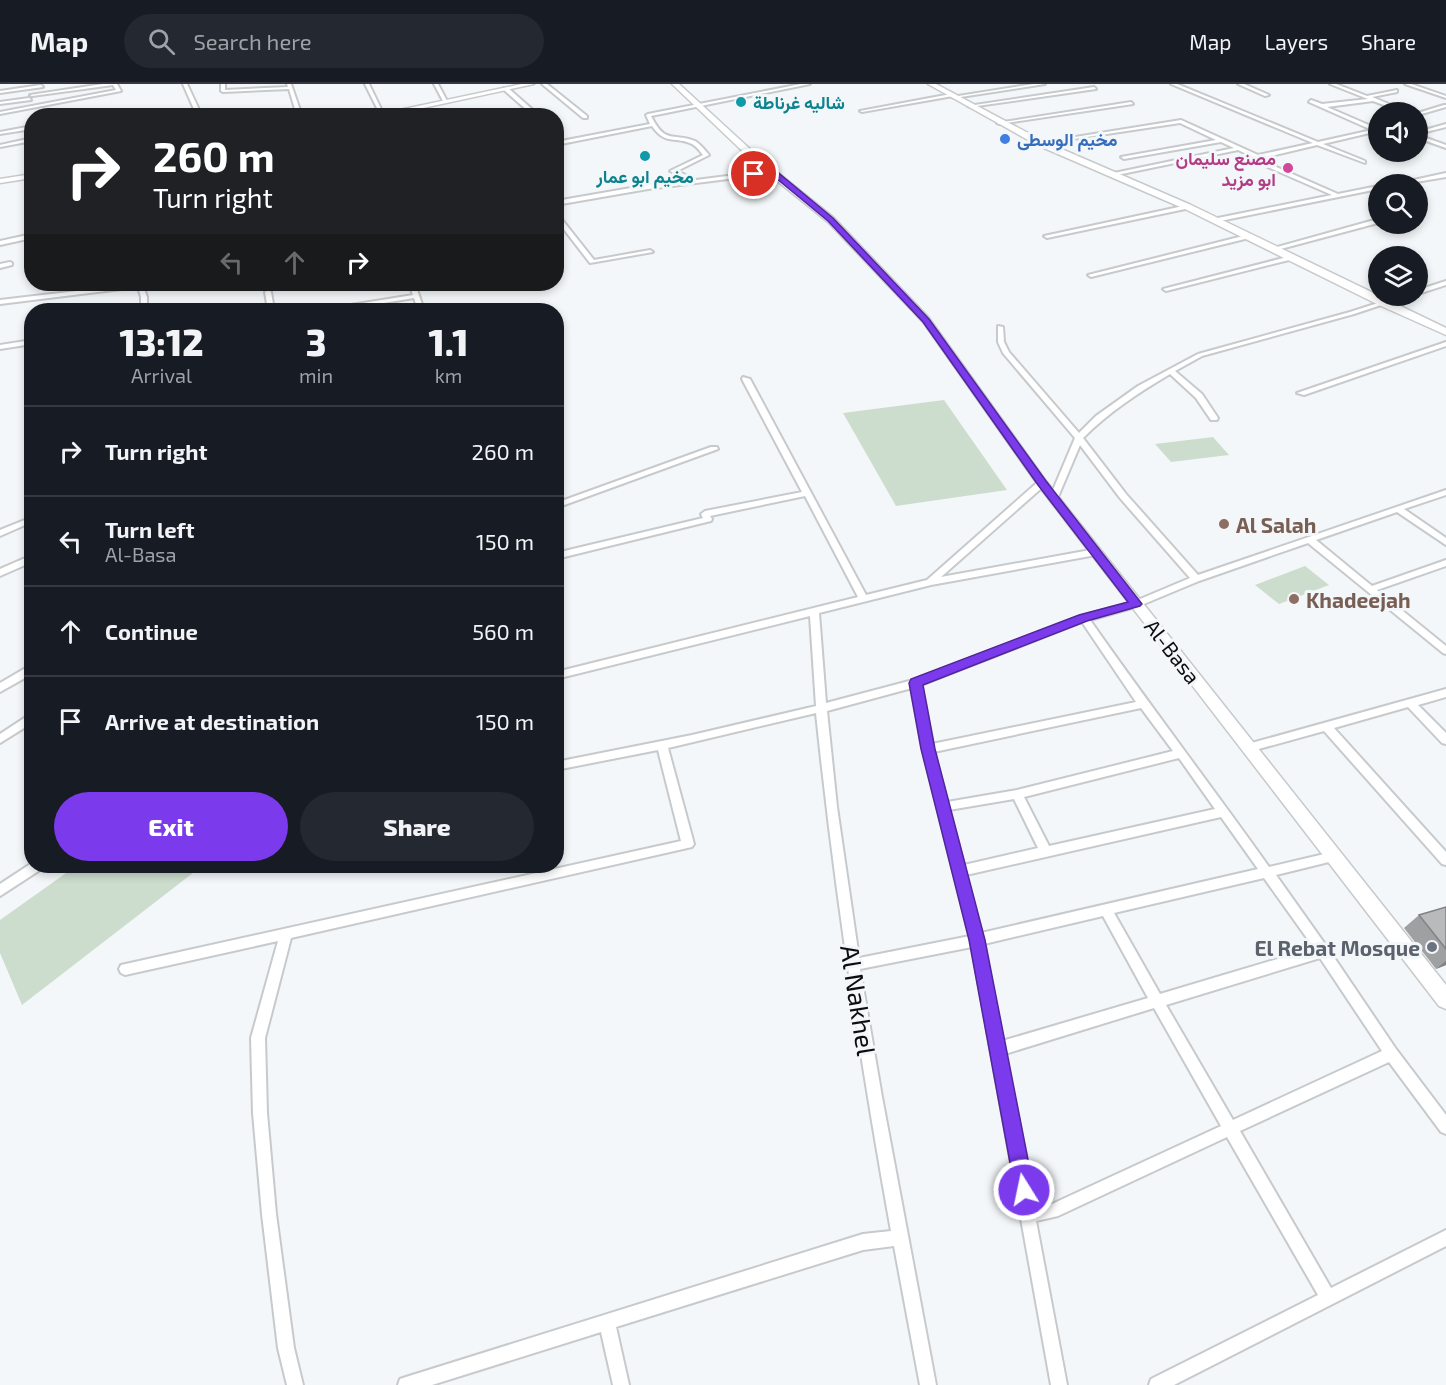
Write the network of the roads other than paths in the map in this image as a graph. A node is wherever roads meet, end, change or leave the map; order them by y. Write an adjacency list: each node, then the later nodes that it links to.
1 (114, 84): 28 (street); 37 (street)
2 (185, 84): 44 (street)
3 (224, 84): 18 (street)
4 (367, 84): 46 (street)
5 (436, 84): 32 (street)
6 (531, 84): 23 (street)
7 (544, 84): 53 (street)
8 (675, 84): 38 (street, Al-Basa)
9 (808, 84): 17 (street)
10 (931, 84): 27 (street)
11 (1043, 84): 27 (street)
12 (1173, 84): 66 (street)
13 (1240, 84): 20 (street)
14 (1334, 84): 29 (street)
15 (1407, 84): 30 (street)
16 (49, 85): 21 (street)
17 (798, 85): 38 (street)
18 (290, 86): 45 (street)
19 (1257, 86): 20 (street)
20 (1249, 87): 26 (street)
21 (28, 88): 25 (street); 28 (street)
22 (1094, 88): 39 (street)
23 (506, 89): 32 (street); 48 (street)
24 (1395, 91): 29 (street)
25 (0, 92)
26 (1267, 95)
27 (952, 96): 39 (street); 50 (street)
28 (31, 97): 35 (street); 42 (street)
29 (1366, 97): 31 (street)
30 (1446, 97)
31 (1372, 99): 34 (street); 40 (street)
32 (445, 100): 47 (street)
33 (1311, 101): 40 (street)
34 (1380, 102)
35 (0, 103)
36 (1131, 103): 54 (street)
37 (51, 104): 42 (street); 43 (street)
38 (697, 105): 56 (street); 74 (street, Al-Basa)
39 (970, 106): 54 (street)
40 (1320, 106): 57 (street)
41 (1446, 106): 51 (street)
42 (28, 108)
43 (52, 108)
44 (196, 108)
45 (297, 108)
46 (376, 108)
47 (409, 108)
48 (528, 108)
49 (24, 109): 52 (street)
50 (862, 111)
51 (1428, 111)
52 (0, 113)
53 (585, 117)
54 (999, 123): 67 (street)
55 (1446, 124): 59 (street)
56 (652, 125): 65 (street); 80 (street)
57 (1368, 126)
58 (24, 128): 61 (street)
59 (1428, 130)
60 (1368, 132): 66 (street)
61 (0, 133)
62 (1428, 139): 69 (street)
63 (1222, 140): 67 (street); 70 (street); 71 (street)
64 (24, 141): 68 (street)
65 (564, 142)
66 (1317, 142): 72 (street); 73 (street)
67 (1040, 143): 75 (street)
68 (0, 146)
69 (1446, 147)
70 (1239, 148): 72 (street); 75 (street)
71 (1124, 157)
72 (1257, 157): 82 (street)
73 (1363, 162)
74 (773, 172): 80 (street); 125 (street, Al-Basa)
75 (1114, 175): 84 (street)
76 (1446, 175): 78 (street)
77 (24, 177): 79 (street)
78 (1428, 178)
79 (0, 181)
80 (697, 182): 83 (street)
81 (1368, 190): 82 (street)
82 (1338, 196): 85 (street)
83 (564, 202)
84 (1188, 207): 85 (street); 88 (street)
85 (1215, 220): 89 (street)
86 (1368, 223): 92 (street)
87 (564, 224): 93 (street)
88 (1047, 236)
89 (1247, 237): 92 (street); 97 (street)
90 (24, 238): 91 (street)
91 (0, 243)
92 (1273, 249): 94 (street)
93 (650, 252)
94 (1291, 258): 99 (street); 105 (street)
95 (10, 264): 96 (street)
96 (0, 266)
97 (1091, 275)
98 (1446, 283): 100 (street)
99 (1166, 289)
100 (1428, 289)
101 (86, 291): 106 (street)
102 (414, 291): 104 (street)
103 (268, 292): 107 (street)
104 (416, 296): 108 (street); 109 (street)
105 (1368, 296)
106 (0, 302)
107 (270, 303)
108 (374, 303)
109 (418, 303)
110 (1372, 306): 119 (street)
111 (1389, 306): 114 (street)
112 (1446, 324): 114 (street)
113 (1000, 327): 123 (street)
114 (1435, 327): 115 (street)
115 (1446, 332)
116 (24, 343): 118 (street)
117 (1446, 344): 121 (street)
118 (0, 347)
119 (1170, 371): 122 (street); 123 (street)
120 (746, 379): 127 (street)
121 (1300, 393)
122 (1214, 418)
123 (1079, 438): 128 (street); 140 (street)
124 (714, 449): 129 (street)
125 (1042, 483): 128 (street, Al-Basa); 141 (street)
126 (1446, 492): 130 (street)
127 (807, 494): 136 (street); 143 (street)
128 (1054, 497): 135 (street, Al-Basa)
129 (564, 503)
130 (1398, 509): 133 (street); 134 (street)
131 (24, 522): 132 (street)
132 (0, 533)
133 (1311, 541): 140 (street); 142 (street)
134 (1446, 542)
135 (1096, 552): 141 (street); 144 (street, Al-Basa)
136 (564, 554)
137 (24, 562): 139 (street)
138 (1446, 563): 142 (street)
139 (0, 573)
140 (1196, 579): 144 (street)
141 (931, 582): 143 (street)
142 (1372, 589): 147 (street)
143 (864, 599): 145 (street)
144 (1136, 604): 146 (street); 161 (street, Al-Basa)
145 (814, 612): 149 (street); 155 (street, Al Nakhel)
146 (1084, 618): 150 (street); 154 (street)
147 (1446, 651)
148 (24, 674): 151 (street)
149 (564, 674)
150 (916, 683): 155 (street); 162 (street)
151 (0, 688)
152 (1446, 693): 153 (street)
153 (1410, 703): 157 (street); 159 (street)
154 (1143, 704): 162 (street); 163 (street)
155 (820, 710): 160 (street); 181 (street, Al Nakhel)
156 (24, 722): 158 (street)
157 (1327, 727): 161 (street); 170 (street)
158 (0, 739)
159 (1446, 740)
160 (662, 746): 164 (street); 172 (street)
161 (1248, 748): 169 (street, Al-Basa)
162 (928, 749): 166 (street)
163 (1181, 753): 165 (street); 167 (street)
164 (564, 764)
165 (1017, 794): 166 (street); 168 (street)
166 (942, 807): 171 (street)
167 (1222, 812): 168 (street); 175 (street)
168 (1046, 852): 171 (street)
169 (1333, 857): 175 (street); 184 (street, Al-Basa)
170 (1446, 860)
171 (960, 871): 179 (street)
172 (564, 872)
173 (26, 873): 176 (street)
174 (560, 873): 178 (street)
175 (1267, 873): 177 (street); 180 (street)
176 (0, 891)
177 (1106, 910): 179 (street); 186 (street)
178 (286, 935): 182 (street); 196 (street)
179 (977, 940): 181 (street); 187 (street)
180 (1323, 951): 186 (street); 188 (street)
181 (853, 965): 192 (street, Al Nakhel)
182 (124, 969)
183 (1446, 978): 184 (street)
184 (1432, 982): 185 (street, Al-Basa)
185 (1446, 1000)
186 (1156, 1002): 187 (street); 189 (street)
187 (998, 1049): 191 (street)
188 (1391, 1054): 189 (street); 190 (street)
189 (1231, 1127): 191 (street); 194 (street)
190 (1446, 1127)
191 (1029, 1214): 200 (street)
192 (901, 1237): 195 (street); 199 (street, Al Nakhel)
193 (1446, 1238): 194 (street)
194 (1328, 1298): 201 (street)
195 (607, 1324): 197 (street); 198 (street)
196 (295, 1385)
197 (406, 1385)
198 (621, 1385)
199 (928, 1385)
200 (1059, 1385)
201 (1157, 1385)

